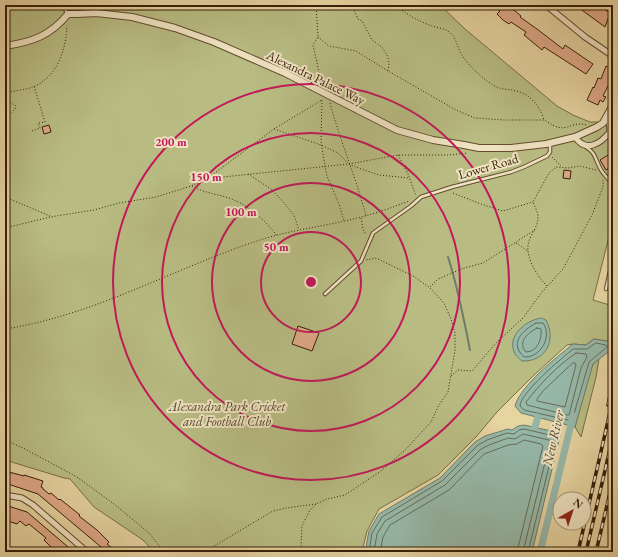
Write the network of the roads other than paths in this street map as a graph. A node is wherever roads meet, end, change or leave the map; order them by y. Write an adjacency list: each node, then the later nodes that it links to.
1 (64, 5): 3 (lane)
2 (546, 5): 5 (street)
3 (68, 14): 4 (street); 9 (street, Alexandra Palace Way)
4 (5, 46)
5 (613, 56)
6 (613, 105): 7 (street, Alexandra Palace Way)
7 (607, 118): 8 (street, Alexandra Palace Way); 10 (street)
8 (575, 137): 9 (street, Alexandra Palace Way); 10 (street)
9 (550, 143): 14 (lane, Lower Road)
10 (584, 146): 11 (lane)
11 (613, 183)
12 (613, 258): 13 (lane)
13 (606, 289)
14 (325, 294)
15 (5, 495): 16 (street)
16 (87, 552)

